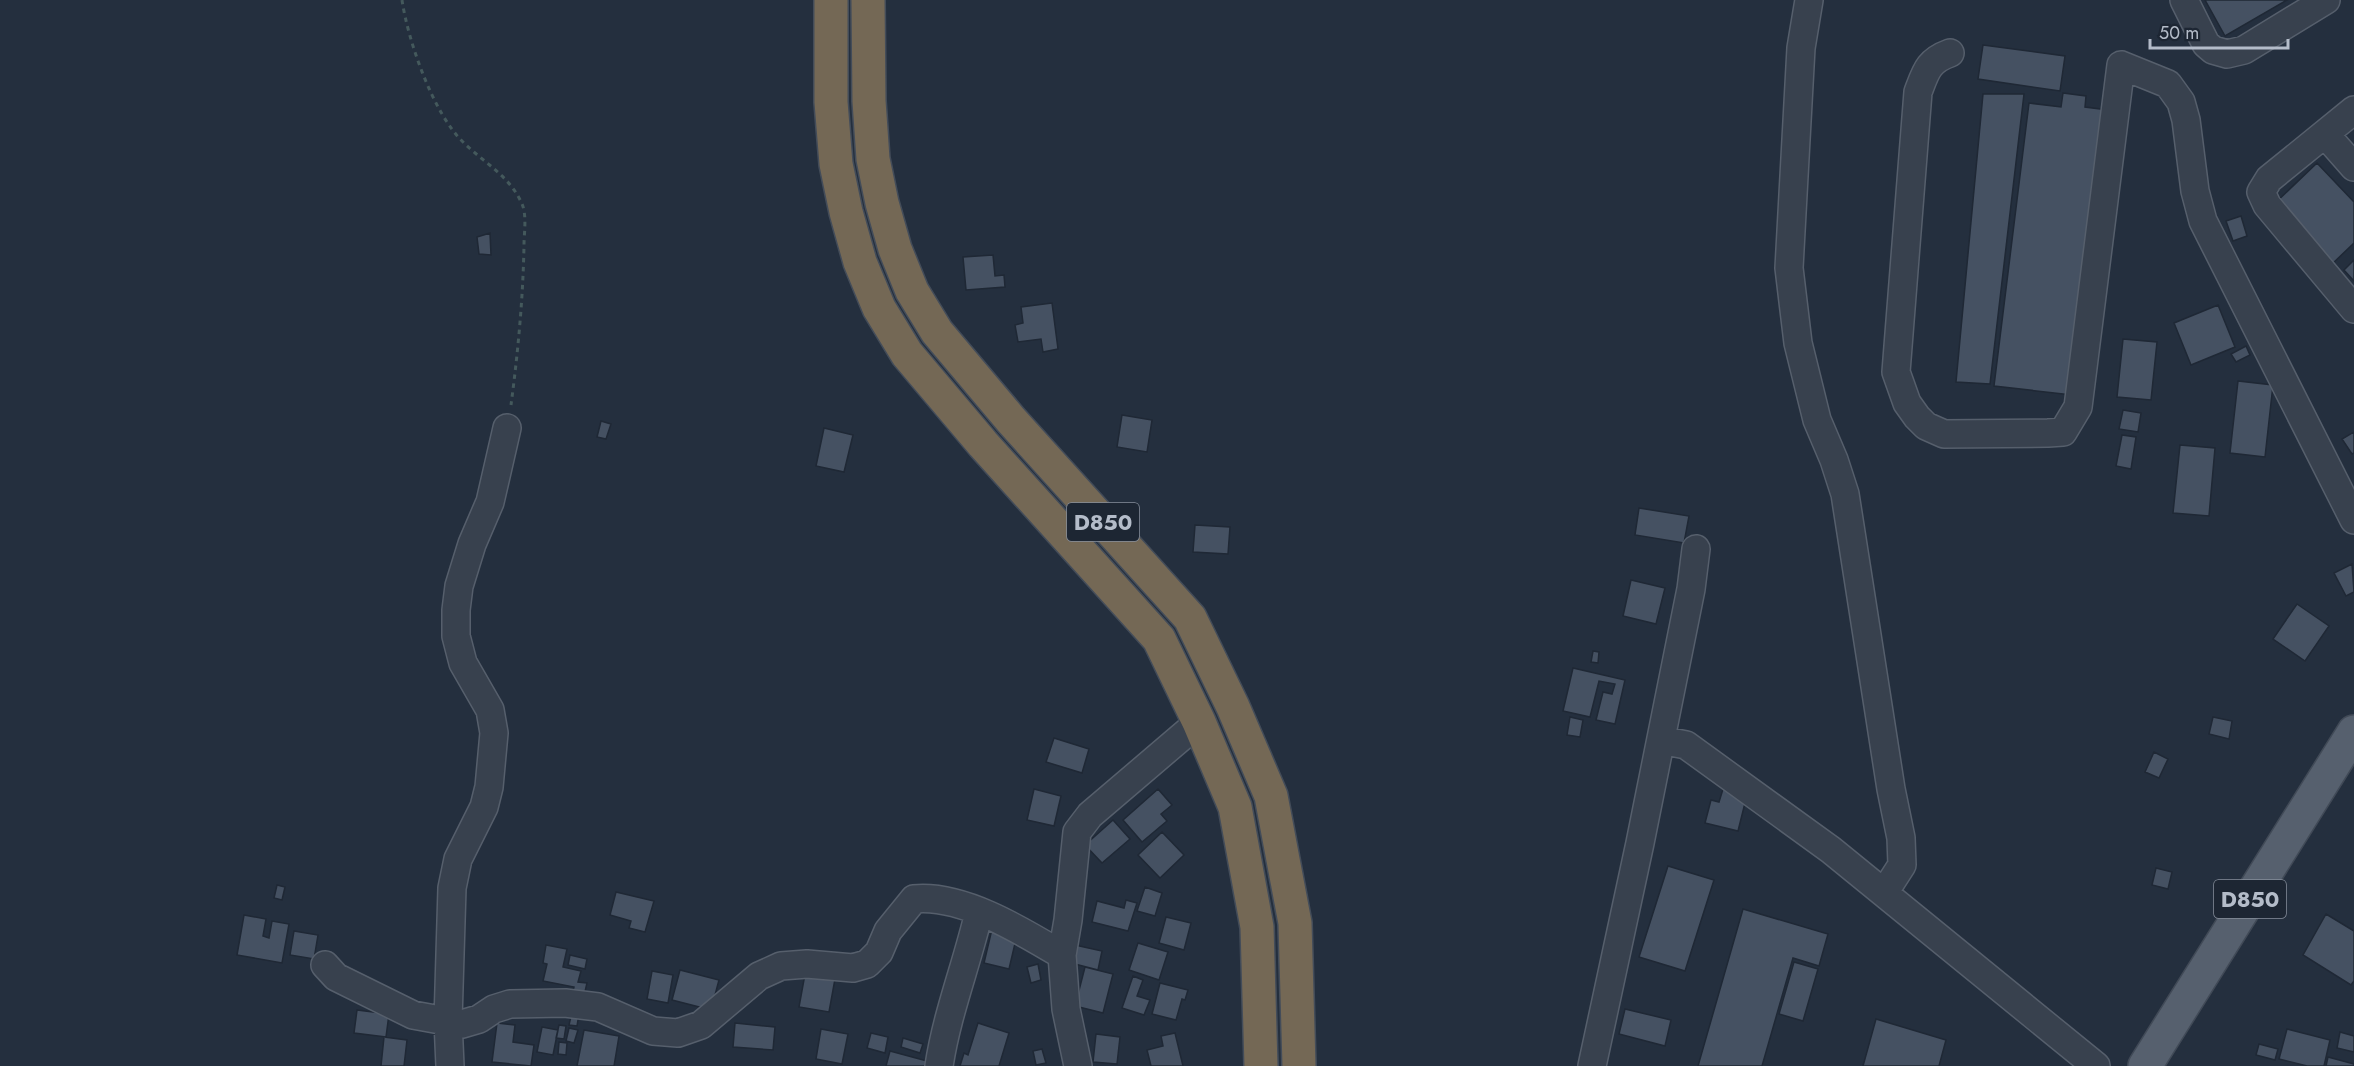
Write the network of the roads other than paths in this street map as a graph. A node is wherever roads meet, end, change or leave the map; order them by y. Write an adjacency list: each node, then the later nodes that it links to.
1 (831, 0): 14 (highway, D850)
2 (868, 0): 26 (highway, D850)
3 (1809, 0): 17 (street)
4 (2184, 0): 5 (street)
5 (2326, 0)
6 (1950, 53): 12 (street)
7 (2354, 110): 8 (street)
8 (2325, 134): 9 (street); 10 (street)
9 (2354, 167)
10 (2354, 309)
11 (507, 428): 21 (street)
12 (2354, 520)
13 (1696, 549): 16 (street)
14 (1199, 722): 19 (street); 25 (highway, D850)
15 (2354, 732): 29 (main road, D850)
16 (1661, 740): 17 (street); 27 (street)
17 (1884, 893): 28 (street)
18 (979, 912): 19 (street); 21 (street); 23 (street)
19 (1062, 955): 24 (street)
20 (325, 965): 21 (street)
21 (448, 1021): 22 (street)
22 (450, 1066)
23 (939, 1066)
24 (1078, 1066)
25 (1261, 1066)
26 (1299, 1066)
27 (1592, 1066)
28 (2096, 1066)
29 (2145, 1066)

